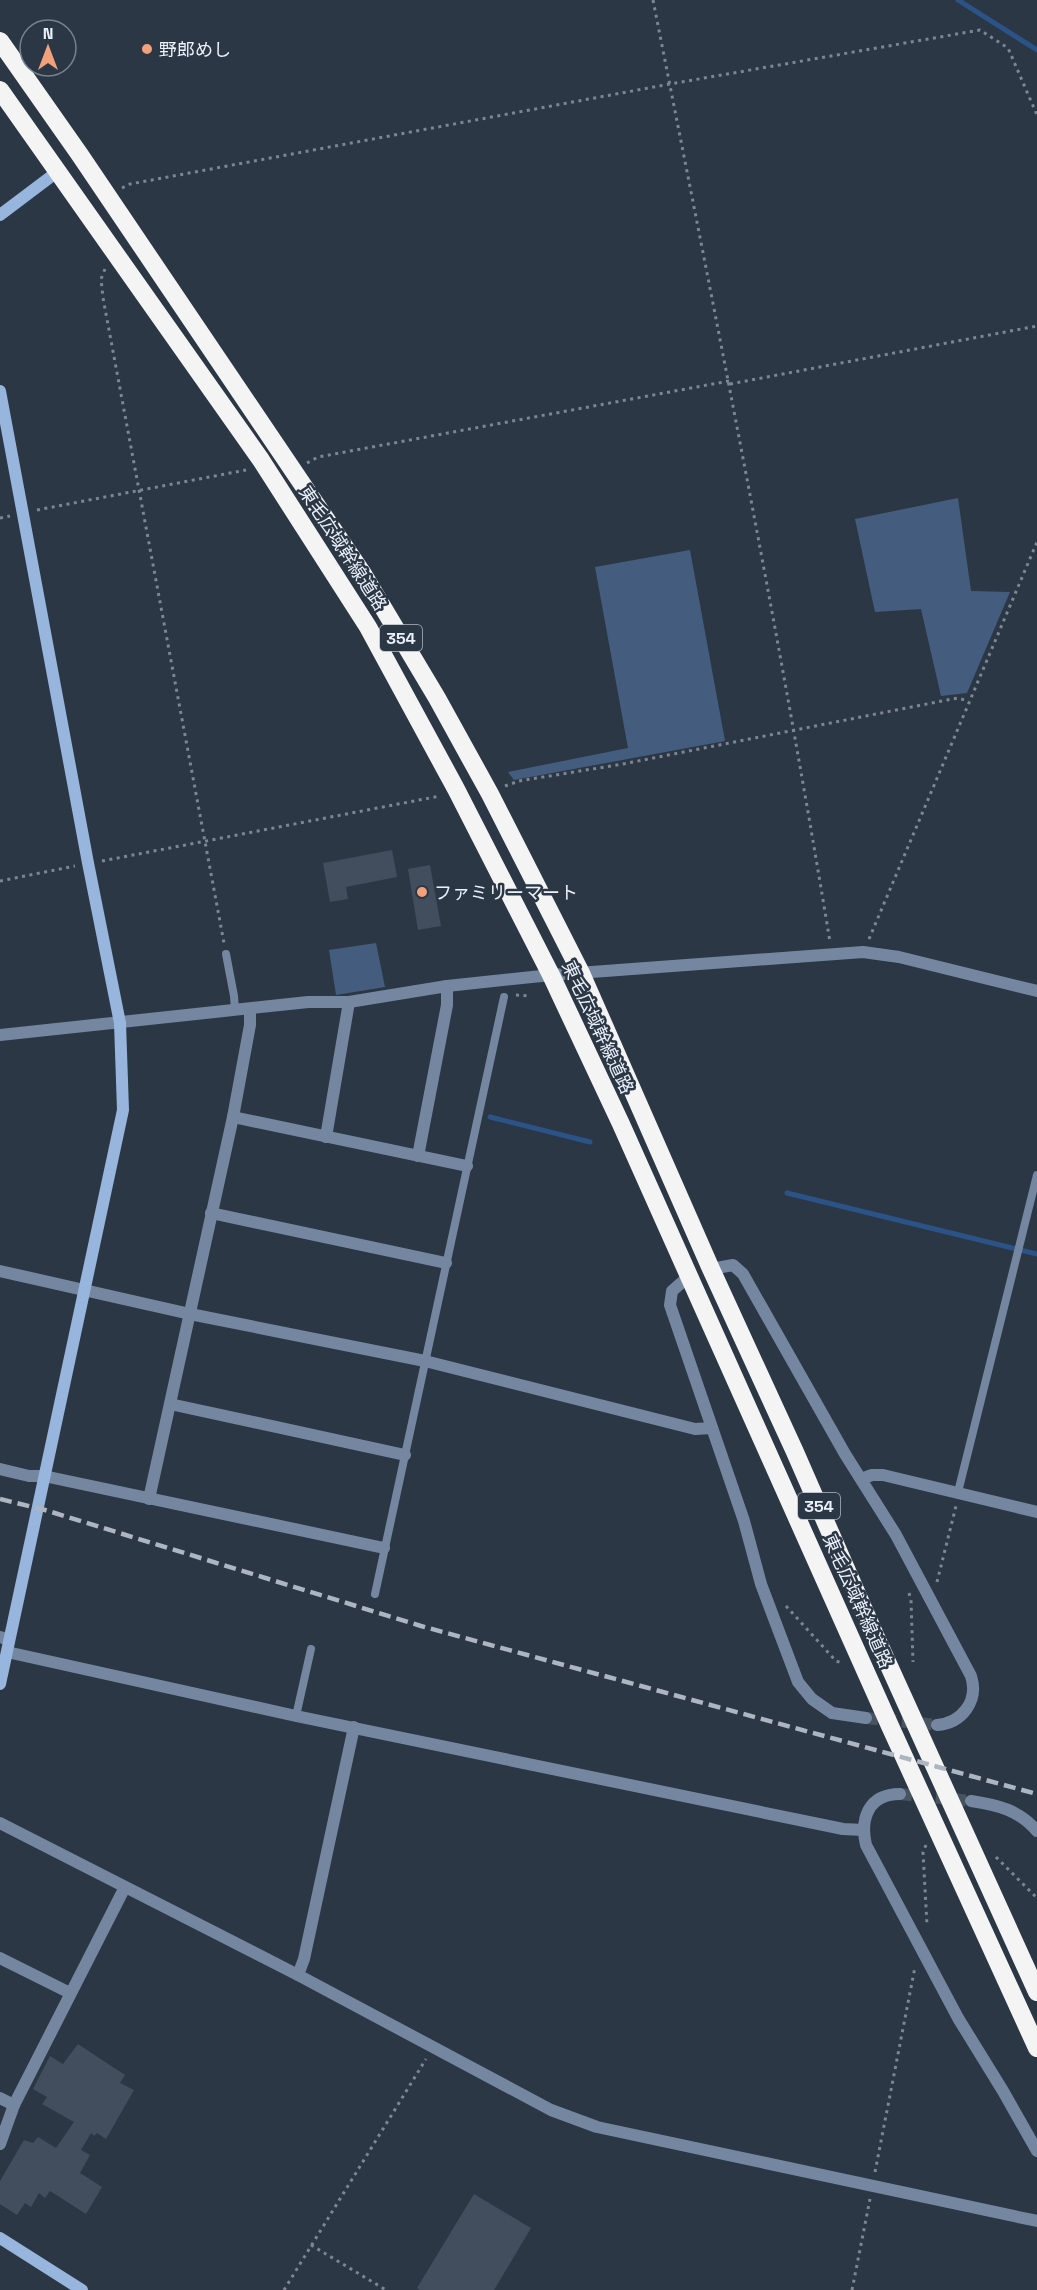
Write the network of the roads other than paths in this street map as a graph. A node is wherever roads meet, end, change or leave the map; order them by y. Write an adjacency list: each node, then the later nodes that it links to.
1 (0, 41): 7 (highway, 東毛広域幹線道路 / 354)
2 (0, 90): 3 (highway, 東毛広域幹線道路 / 354)
3 (57, 172): 4 (street); 8 (highway, 東毛広域幹線道路 / 354)
4 (0, 215)
5 (0, 392): 15 (street)
6 (226, 954): 14 (lane)
7 (580, 973): 8 (street); 10 (street); 24 (highway, 東毛広域幹線道路 / 354)
8 (551, 975): 9 (street); 26 (highway, 東毛広域幹線道路 / 354)
9 (447, 986): 12 (street); 19 (street)
10 (1037, 991)
11 (504, 997): 20 (lane)
12 (349, 1002): 13 (street); 18 (street)
13 (250, 1009): 14 (street); 17 (street)
14 (235, 1010): 15 (street)
15 (120, 1023): 16 (street); 27 (street)
16 (0, 1035)
17 (233, 1117): 18 (street); 22 (street)
18 (326, 1137): 19 (street)
19 (418, 1156): 20 (street)
20 (467, 1166): 23 (lane)
21 (1037, 1174): 36 (lane)
22 (211, 1213): 23 (street); 28 (street)
23 (446, 1263): 29 (lane)
24 (711, 1269): 35 (street); 56 (highway, 東毛広域幹線道路 / 354)
25 (0, 1271): 27 (street)
26 (688, 1277): 31 (street); 58 (highway, 東毛広域幹線道路 / 354)
27 (85, 1289): 28 (street); 34 (street)
28 (190, 1314): 29 (street); 30 (street)
29 (425, 1361): 31 (street); 32 (lane)
30 (170, 1404): 32 (street); 37 (street)
31 (712, 1428): 45 (street)
32 (405, 1455): 39 (lane)
33 (0, 1469): 34 (street)
34 (44, 1476): 37 (street); 41 (street)
35 (861, 1479): 36 (street); 46 (street)
36 (958, 1492): 38 (street)
37 (149, 1499): 39 (street)
38 (1037, 1512)
39 (384, 1548): 40 (lane)
40 (375, 1594)
41 (5, 1643): 43 (street); 44 (street)
42 (311, 1649): 44 (lane)
43 (0, 1684)
44 (296, 1716): 47 (street)
45 (866, 1718)
46 (937, 1725)
47 (354, 1727): 51 (street); 55 (street)
48 (900, 1794): 51 (street)
49 (971, 1801): 52 (street)
50 (0, 1823): 53 (street)
51 (863, 1830): 62 (street)
52 (1037, 1831)
53 (125, 1887): 55 (street); 57 (street)
54 (0, 1958): 57 (street)
55 (298, 1975): 63 (street)
56 (1037, 1992)
57 (70, 1993): 60 (street)
58 (1037, 2048)
59 (0, 2097): 60 (street)
60 (14, 2105): 61 (street)
61 (0, 2144)
62 (1037, 2151)
63 (1037, 2221)
64 (0, 2238): 65 (street)
65 (82, 2290)

